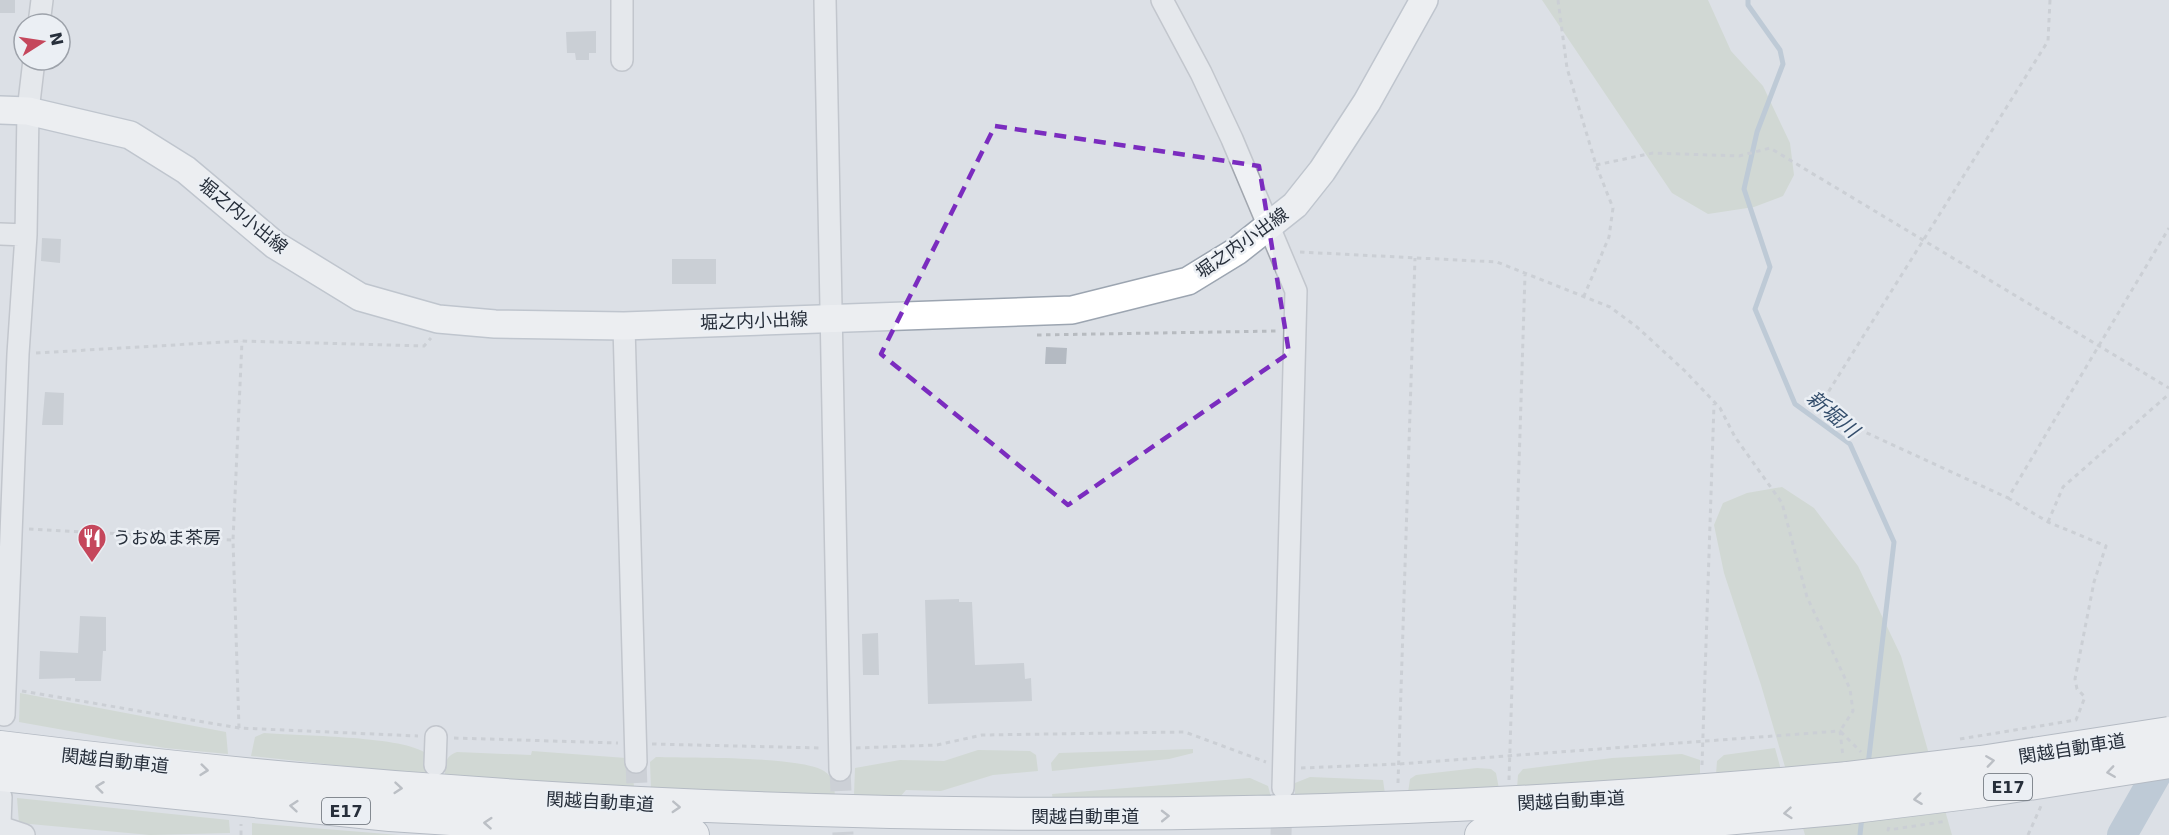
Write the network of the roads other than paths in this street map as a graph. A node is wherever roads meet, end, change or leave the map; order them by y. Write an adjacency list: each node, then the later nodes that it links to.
1 (622, 0): 5 (street)
2 (825, 0): 12 (street)
3 (1162, 0): 9 (street)
4 (1424, 0): 9 (main road, 堀之内小出線)
5 (622, 60)
6 (33, 72): 8 (street)
7 (0, 110): 8 (main road, 堀之内小出線)
8 (28, 111): 11 (street); 13 (main road, 堀之内小出線)
9 (1270, 227): 12 (main road, 堀之内小出線); 24 (street)
10 (0, 234): 11 (street)
11 (26, 235): 14 (street)
12 (833, 319): 13 (main road, 堀之内小出線); 22 (street)
13 (624, 326): 19 (street)
14 (2, 727): 18 (highway)
15 (2169, 733): 25 (highway, 関越自動車道 / E17, one-way to 15, bridge)
16 (436, 737): 21 (street)
17 (0, 747): 18 (highway, 関越自動車道 / E17)
18 (125, 762): 25 (highway, 関越自動車道 / E17, one-way to 25)
19 (636, 762)
20 (2169, 762): 25 (highway, 関越自動車道 / E17, one-way to 25, bridge)
21 (435, 765)
22 (840, 770)
23 (0, 775): 29 (highway, 関越自動車道 / E17, one-way to 23)
24 (1283, 778)
25 (1846, 782): 30 (highway, 関越自動車道 / E17, one-way to 30)
26 (1, 797): 27 (street)
27 (0, 826): 28 (street)
28 (24, 835)
29 (693, 835)
30 (1481, 835)

